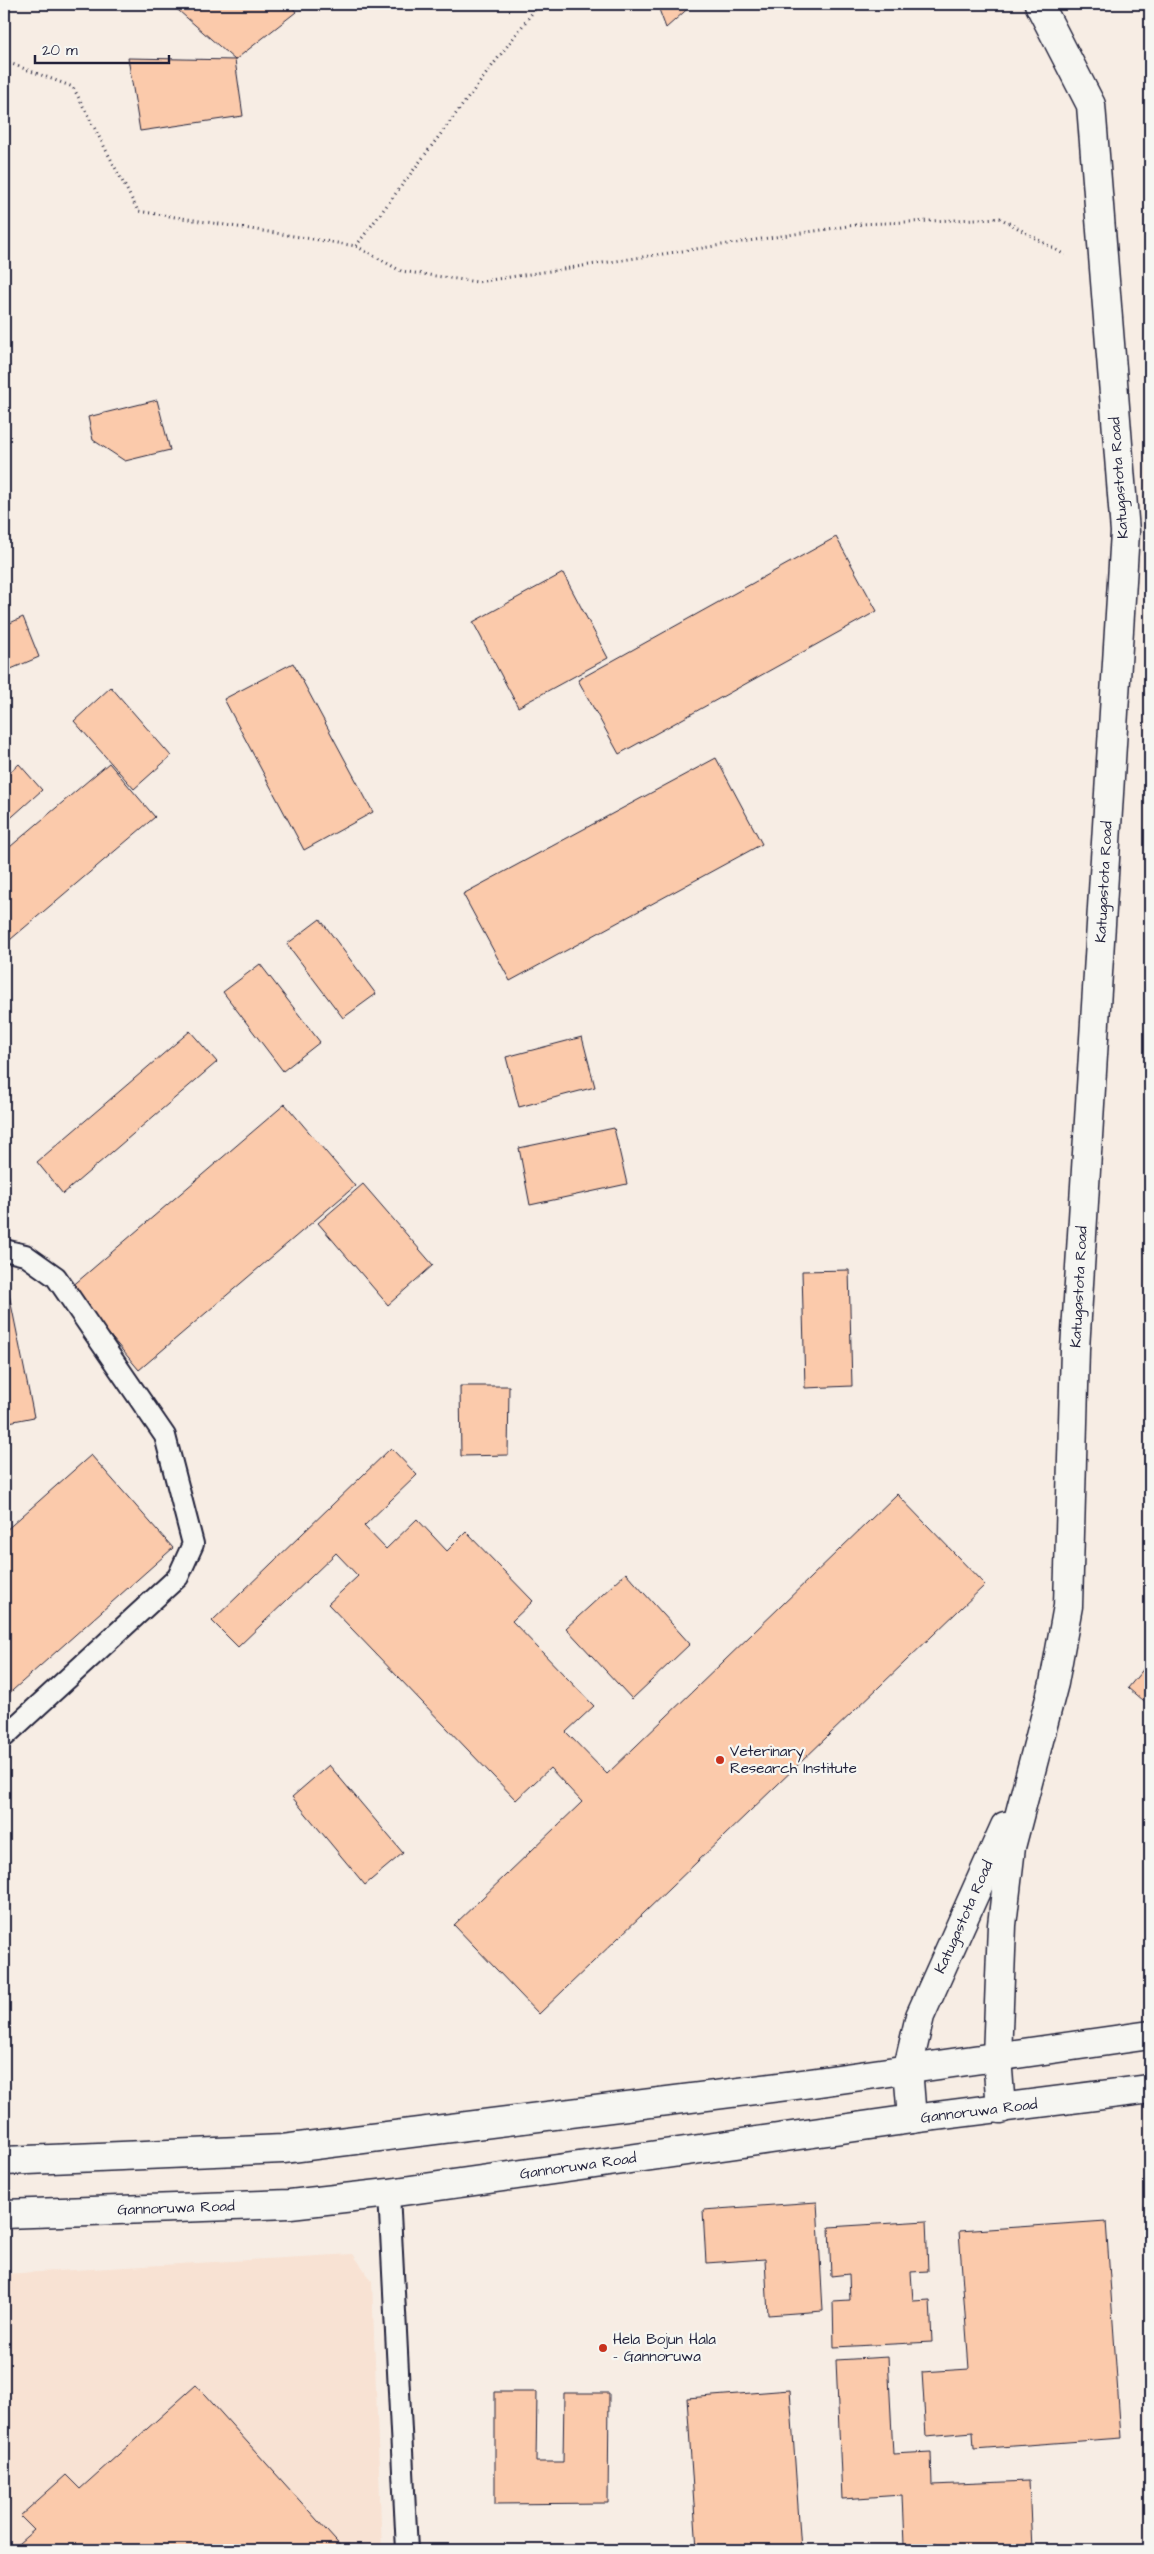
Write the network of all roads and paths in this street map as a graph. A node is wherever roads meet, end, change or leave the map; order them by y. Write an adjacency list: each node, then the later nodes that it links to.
1 (539, 4): 4 (path)
2 (1039, 4): 5 (main road, Katugastota Road)
3 (4, 62): 4 (path)
4 (356, 246): 5 (path)
5 (1104, 278): 8 (main road, Katugastota Road)
6 (4, 1250): 7 (lane)
7 (4, 1737)
8 (1030, 1770): 10 (main road, Katugastota Road); 11 (main road, Katugastota Road)
9 (1150, 2035): 10 (main road)
10 (997, 2057): 11 (main road); 13 (main road, Katugastota Road)
11 (908, 2068): 14 (main road, Katugastota Road); 15 (main road)
12 (1150, 2089): 13 (main road, Gannoruwa Road)
13 (1001, 2109): 14 (main road, Gannoruwa Road)
14 (912, 2119): 16 (main road, Gannoruwa Road)
15 (4, 2161)
16 (389, 2193): 17 (main road, Gannoruwa Road); 18 (lane)
17 (4, 2214)
18 (407, 2550)

